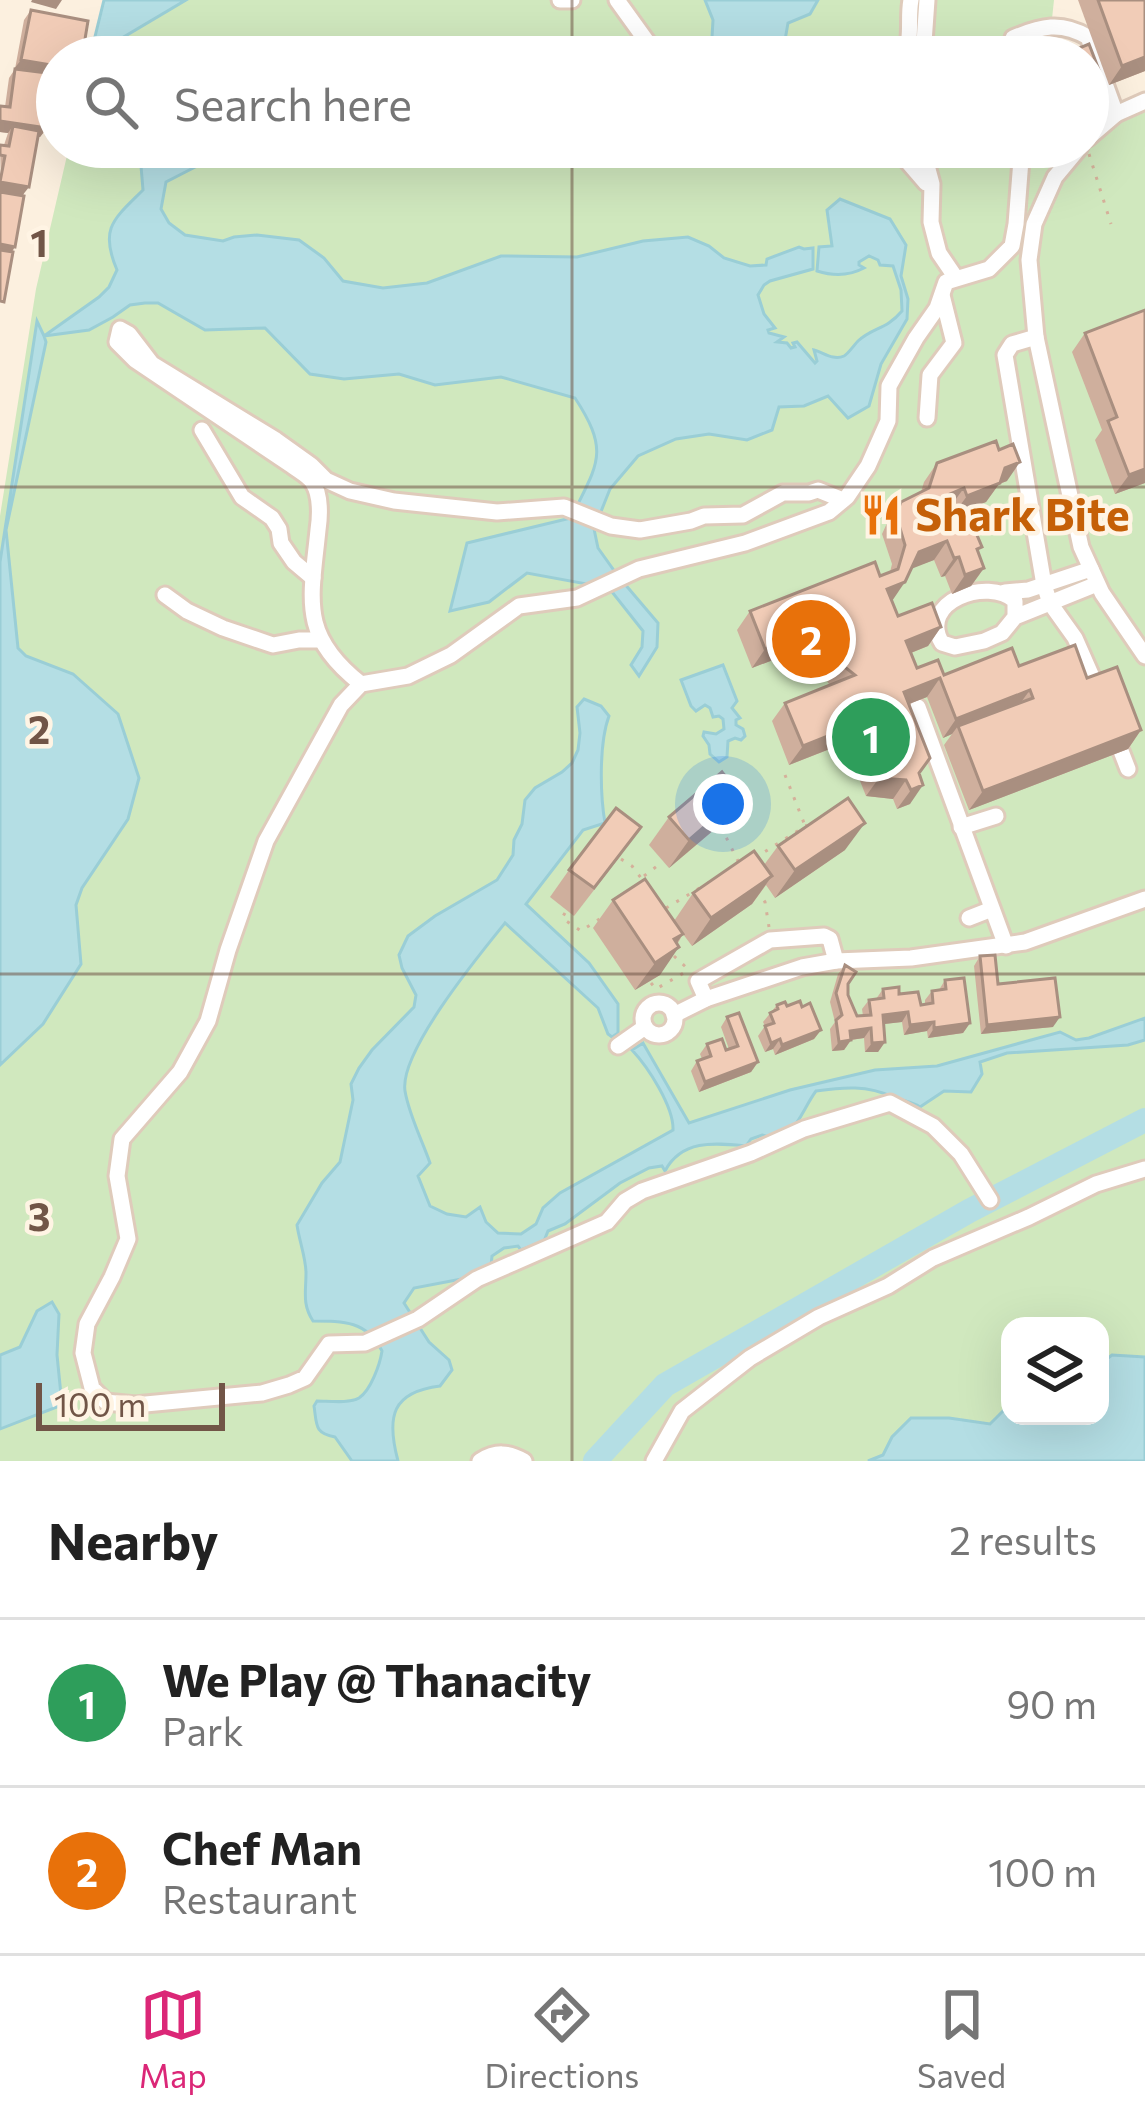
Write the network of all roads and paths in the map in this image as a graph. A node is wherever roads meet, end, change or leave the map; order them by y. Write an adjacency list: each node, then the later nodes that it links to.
1 (560, 0): 2 (street)
2 (572, 0)
3 (617, 0): 6 (street)
4 (911, 0): 7 (street)
5 (927, 0): 8 (street)
6 (643, 36)
7 (909, 36)
8 (924, 36)
9 (1017, 36): 10 (street)
10 (1086, 36)
11 (1109, 96): 13 (street)
12 (1145, 100): 13 (street)
13 (1116, 115): 14 (street)
14 (1109, 121)
15 (913, 168): 20 (street)
16 (928, 168): 22 (street)
17 (1020, 168): 22 (street)
18 (1063, 168): 24 (street)
19 (1090, 168): 21 (path)
20 (926, 183)
21 (1112, 224)
22 (956, 278): 23 (street)
23 (941, 295): 25 (street); 27 (street)
24 (1036, 337): 28 (street); 30 (street)
25 (927, 418)
26 (202, 430): 29 (street)
27 (843, 500): 29 (street); 37 (street)
28 (1094, 576): 30 (street); 33 (street); 36 (street)
29 (313, 578): 35 (street)
30 (1044, 585): 31 (street); 33 (street)
31 (1005, 592): 34 (street); 34 (street)
32 (165, 595): 35 (street)
33 (1049, 603): 34 (street); 38 (street)
34 (1015, 617)
35 (320, 640): 37 (street)
36 (1145, 656)
37 (361, 684): 69 (street)
38 (1096, 688)
39 (918, 707): 47 (street)
40 (1121, 751): 41 (street)
41 (1128, 770)
42 (784, 775): 44 (path)
43 (997, 816): 47 (street)
44 (804, 825): 45 (path); 46 (path)
45 (819, 825)
46 (721, 826)
47 (961, 827): 55 (street)
48 (621, 860): 51 (path)
49 (661, 863): 51 (path)
50 (722, 874): 58 (path)
51 (641, 878): 52 (path)
52 (648, 888)
53 (749, 894): 60 (path)
54 (1145, 899): 61 (street)
55 (992, 909): 59 (street); 61 (street)
56 (566, 913): 57 (path)
57 (608, 914)
58 (655, 915)
59 (969, 918)
60 (770, 940): 63 (street); 64 (street)
61 (1006, 946): 63 (street)
62 (673, 955): 64 (path)
63 (836, 961): 66 (street)
64 (693, 975): 65 (path); 66 (street)
65 (652, 983)
66 (706, 999): 67 (street)
67 (617, 1046)
68 (1145, 1169): 72 (street)
69 (990, 1200)
70 (480, 1461): 71 (street)
71 (524, 1461)
72 (653, 1461)

